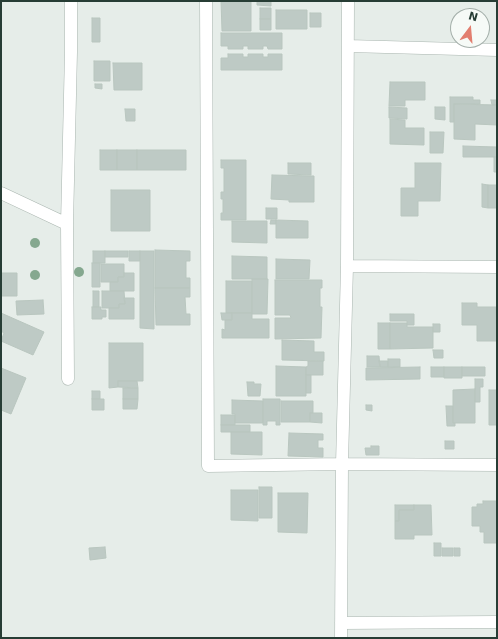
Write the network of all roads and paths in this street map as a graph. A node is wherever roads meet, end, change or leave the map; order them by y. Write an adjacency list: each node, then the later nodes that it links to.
1 (72, 1): 7 (street)
2 (206, 1): 11 (street)
3 (348, 1): 4 (street)
4 (348, 46): 5 (street); 8 (street)
5 (497, 50)
6 (1, 193): 7 (street)
7 (67, 224): 10 (street)
8 (347, 266): 9 (street); 11 (street)
9 (497, 267)
10 (68, 379)
11 (342, 464): 12 (street); 14 (street)
12 (497, 465)
13 (497, 622): 14 (street)
14 (341, 623): 15 (street)
15 (341, 638)

